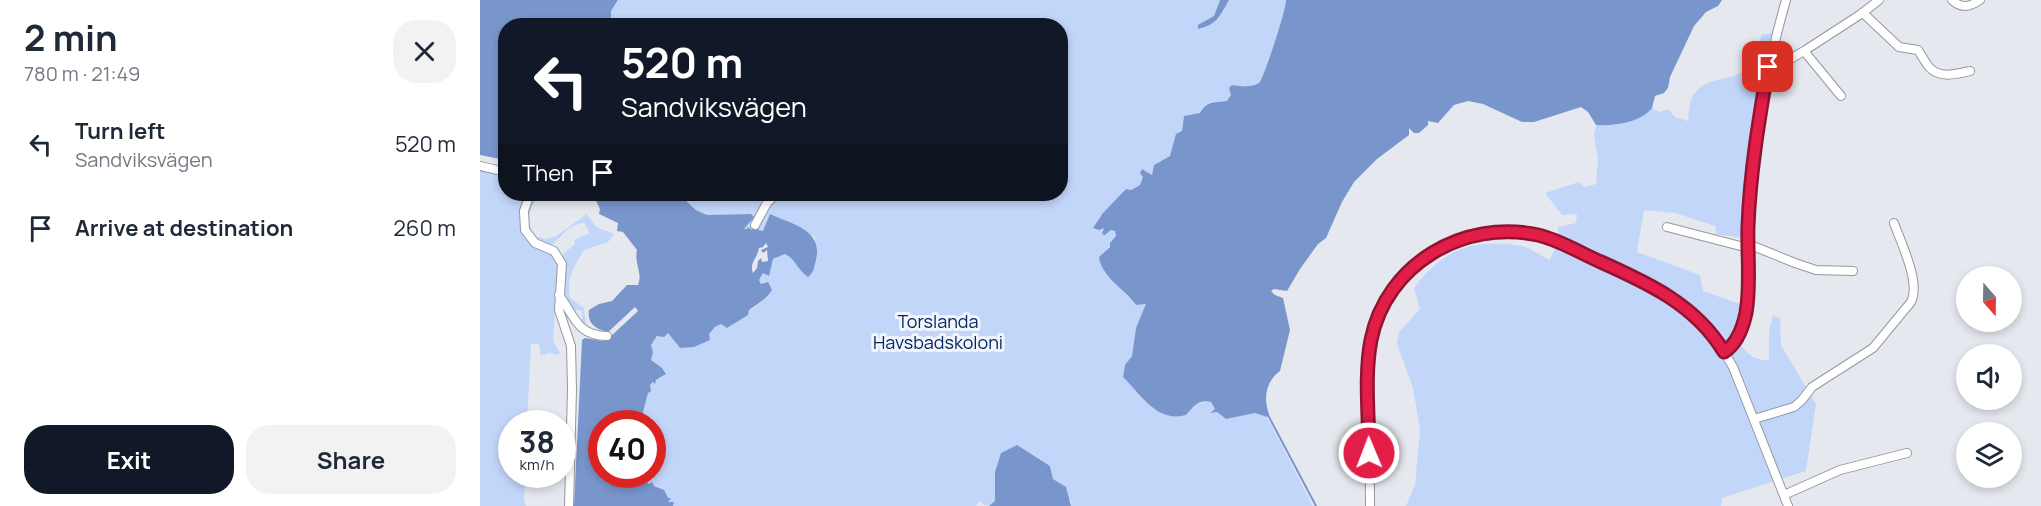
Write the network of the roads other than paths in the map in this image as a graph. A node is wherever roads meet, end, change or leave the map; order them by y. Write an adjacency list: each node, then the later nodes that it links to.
1 (1786, 0): 7 (street)
2 (1879, 0): 5 (street)
3 (1952, 0): 4 (street)
4 (1980, 0)
5 (1863, 13): 6 (street); 8 (street)
6 (1804, 51): 7 (street); 9 (street)
7 (1768, 67): 17 (street)
8 (1970, 71)
9 (1841, 96)
10 (480, 166): 11 (street)
11 (498, 170)
12 (528, 201): 19 (street)
13 (769, 201): 15 (street)
14 (1894, 223): 22 (street)
15 (755, 225)
16 (1667, 227): 17 (street)
17 (1748, 246): 18 (street); 21 (street)
18 (1854, 271)
19 (559, 294): 20 (street); 25 (street)
20 (608, 336)
21 (1724, 352): 22 (street); 26 (street)
22 (1754, 419): 24 (street)
23 (1907, 453): 24 (street)
24 (1784, 495): 27 (street)
25 (569, 506)
26 (1370, 506)
27 (1788, 506)

